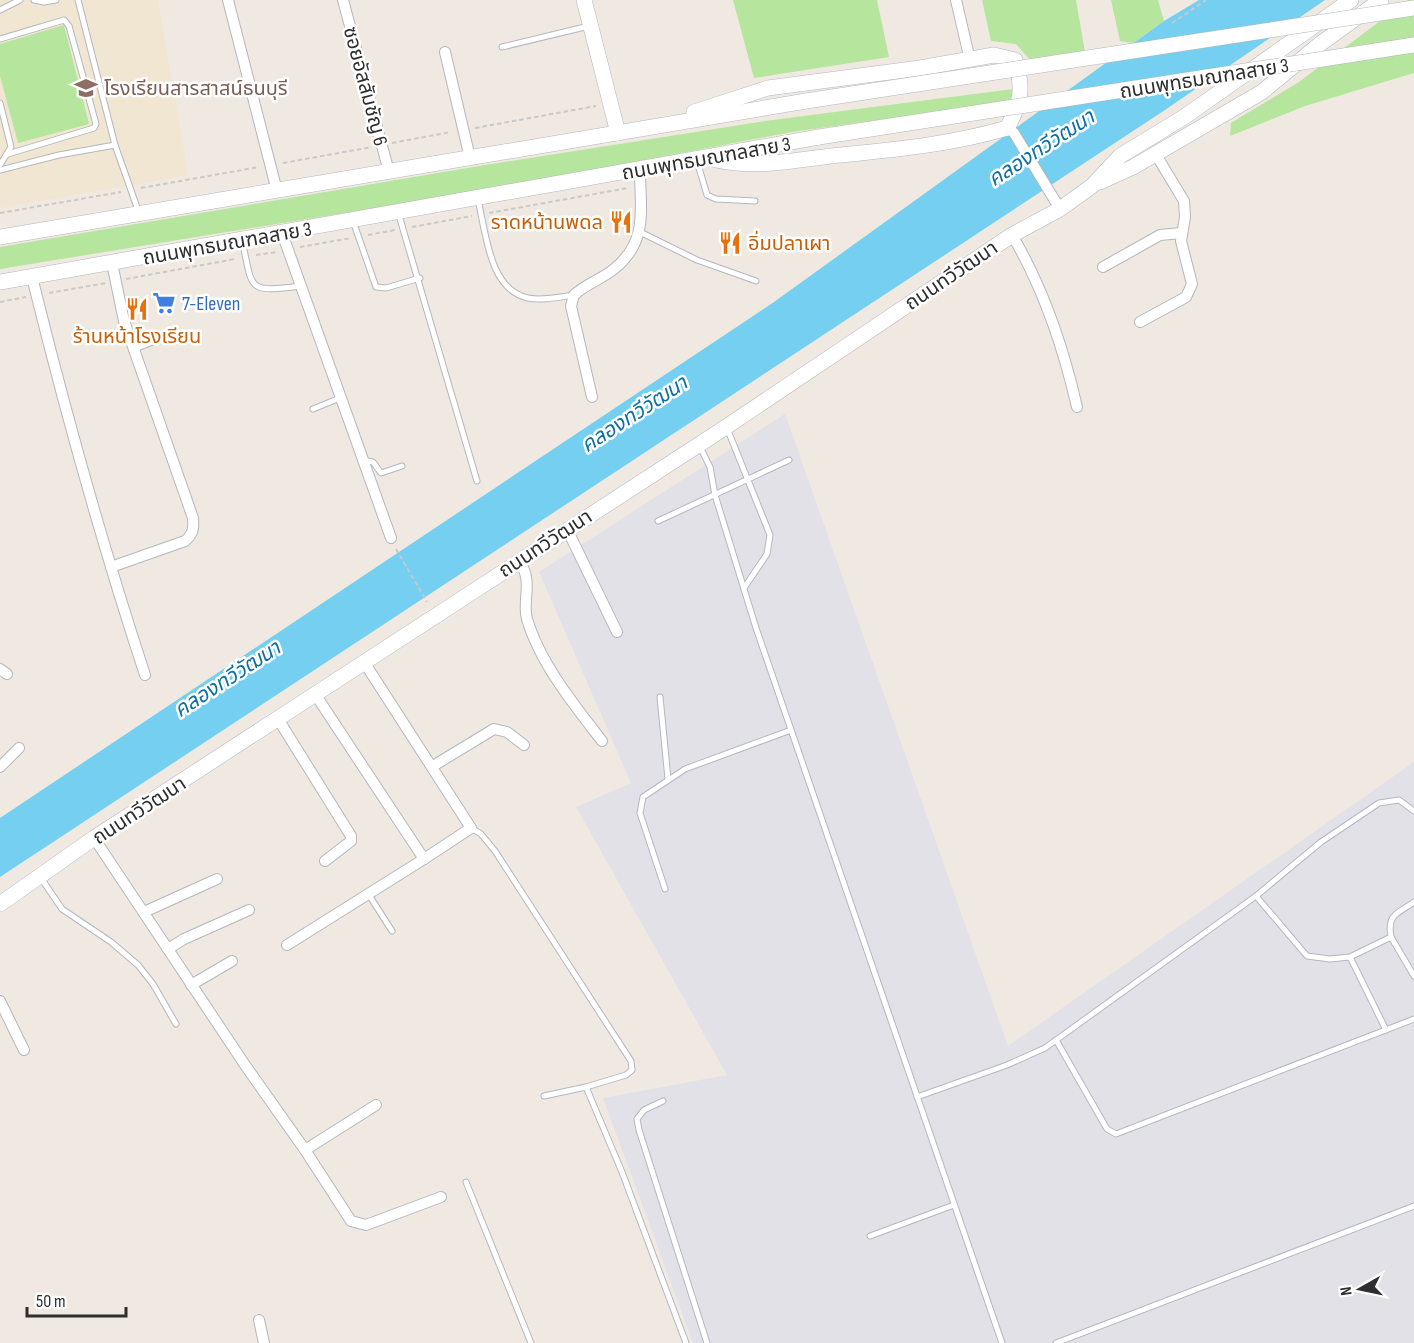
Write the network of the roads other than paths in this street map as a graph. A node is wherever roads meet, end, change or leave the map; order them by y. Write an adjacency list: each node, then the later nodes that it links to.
1 (20, 0): 12 (lane)
2 (34, 0): 3 (lane)
3 (56, 0)
4 (78, 0): 23 (lane)
5 (228, 0): 33 (street)
6 (343, 0): 31 (street, ซอยอัสสัมชัญ 6)
7 (584, 0): 13 (main road)
8 (956, 0): 18 (street)
9 (1351, 0): 32 (main road, ถนนทวีวัฒนา)
10 (1381, 0): 24 (main road, ถนนทวีวัฒนา)
11 (1414, 8): 20 (main road, ถนนพุทธมณฑลสาย 3, bridge)
12 (0, 10)
13 (590, 25): 16 (lane); 22 (main road)
14 (0, 39): 25 (lane)
15 (1414, 45): 27 (main road, ถนนพุทธมณฑลสาย 3, bridge)
16 (502, 47)
17 (445, 52): 26 (street)
18 (969, 60): 20 (main road); 21 (main road)
19 (0, 103): 25 (lane)
20 (646, 128): 22 (main road, ถนนพุทธมณฑลสาย 3)
21 (1011, 131): 27 (main road); 36 (street)
22 (618, 133): 26 (main road, ถนนพุทธมณฑลสาย 3)
23 (116, 145): 30 (lane); 38 (lane)
24 (1155, 153): 32 (main road, ถนนทวีวัฒนา); 42 (street)
25 (8, 154): 28 (lane)
26 (470, 158): 31 (main road, ถนนพุทธมณฑลสาย 3)
27 (702, 158): 29 (main road, ถนนพุทธมณฑลสาย 3); 35 (lane)
28 (0, 165)
29 (640, 169): 34 (main road, ถนนพุทธมณฑลสาย 3); 40 (street)
30 (0, 170)
31 (389, 172): 33 (main road, ถนนพุทธมณฑลสาย 3)
32 (1092, 186): 36 (main road, ถนนทวีวัฒนา)
33 (277, 191): 38 (main road, ถนนพุทธมณฑลสาย 3)
34 (477, 198): 37 (main road, ถนนพุทธมณฑลสาย 3); 53 (lane)
35 (755, 201)
36 (1060, 209): 43 (main road, ถนนทวีวัฒนา)
37 (398, 212): 39 (main road, ถนนพุทธมณฑลสาย 3); 49 (lane)
38 (139, 214): 44 (main road, ถนนพุทธมณฑลสาย 3)
39 (353, 220): 41 (main road, ถนนพุทธมณฑลสาย 3); 49 (lane)
40 (640, 232): 50 (lane); 53 (street)
41 (282, 233): 45 (main road, ถนนพุทธมณฑลสาย 3); 52 (street)
42 (1182, 233): 47 (street); 54 (street)
43 (1012, 235): 59 (street); 61 (main road, ถนนทวีวัฒนา)
44 (0, 237)
45 (242, 240): 46 (main road, ถนนพุทธมณฑลสาย 3); 52 (lane)
46 (112, 263): 48 (main road, ถนนพุทธมณฑลสาย 3); 56 (street)
47 (1102, 267)
48 (32, 277): 51 (main road, ถนนพุทธมณฑลสาย 3); 73 (street)
49 (420, 278): 67 (lane)
50 (756, 281)
51 (0, 282)
52 (300, 285): 58 (street)
53 (574, 295): 57 (street)
54 (1140, 322)
55 (168, 336): 56 (lane)
56 (135, 349): 73 (street)
57 (592, 397)
58 (340, 398): 60 (lane); 63 (street)
59 (1077, 407)
60 (313, 409)
61 (726, 427): 62 (main road, ถนนทวีวัฒนา); 66 (lane)
62 (699, 443): 68 (lane); 70 (main road, ถนนทวีวัฒนา)
63 (363, 460): 65 (lane); 71 (street)
64 (789, 460): 66 (lane)
65 (402, 466)
66 (747, 479): 68 (lane); 74 (lane)
67 (477, 481)
68 (715, 495): 69 (lane); 74 (lane)
69 (658, 521)
70 (567, 529): 72 (main road, ถนนทวีวัฒนา); 75 (street)
71 (393, 542)
72 (520, 560): 76 (main road, ถนนทวีวัฒนา); 82 (street)
73 (111, 567): 77 (street)
74 (744, 588): 81 (lane)
75 (617, 632)
76 (364, 662): 78 (main road, ถนนทวีวัฒนา); 85 (street)
77 (145, 675)
78 (315, 694): 80 (main road, ถนนทวีวัฒนา); 91 (street)
79 (660, 697): 87 (lane)
80 (278, 719): 90 (main road, ถนนทวีวัฒนา); 92 (street)
81 (791, 730): 87 (lane); 118 (lane)
82 (602, 741)
83 (524, 745): 85 (street)
84 (19, 748): 86 (street)
85 (433, 766): 89 (street)
86 (0, 767)
87 (668, 779): 95 (lane)
88 (1414, 811): 97 (lane)
89 (471, 828): 91 (street); 116 (lane)
90 (94, 838): 93 (main road, ถนนทวีวัฒนา); 101 (street)
91 (424, 859): 96 (street)
92 (325, 861)
93 (40, 876): 99 (main road, ถนนทวีวัฒนา); 112 (lane)
94 (217, 879): 101 (street)
95 (666, 889)
96 (368, 894): 102 (lane); 104 (street)
97 (1256, 896): 106 (lane); 114 (lane)
98 (1414, 902): 103 (lane)
99 (0, 904)
100 (249, 910): 105 (street)
101 (144, 912): 105 (street)
102 (392, 931)
103 (1391, 937): 106 (lane); 108 (lane)
104 (287, 945)
105 (168, 949): 109 (street)
106 (1350, 957): 113 (lane)
107 (232, 962): 109 (street)
108 (1414, 976)
109 (191, 985): 121 (street)
110 (0, 1001): 115 (street)
111 (1414, 1019): 113 (lane)
112 (176, 1024)
113 (1386, 1030): 114 (lane)
114 (1056, 1040): 118 (lane)
115 (24, 1050)
116 (586, 1087): 117 (lane); 130 (lane)
117 (544, 1096)
118 (917, 1097): 124 (lane)
119 (663, 1101): 131 (lane)
120 (376, 1105): 121 (street)
121 (304, 1150): 123 (street)
122 (466, 1182): 129 (lane)
123 (441, 1197)
124 (954, 1205): 126 (lane); 132 (lane)
125 (1414, 1206): 133 (lane)
126 (870, 1236)
127 (259, 1320): 128 (street)
128 (264, 1343)
129 (531, 1343)
130 (686, 1343)
131 (707, 1343)
132 (1002, 1343)
133 (1056, 1343)

